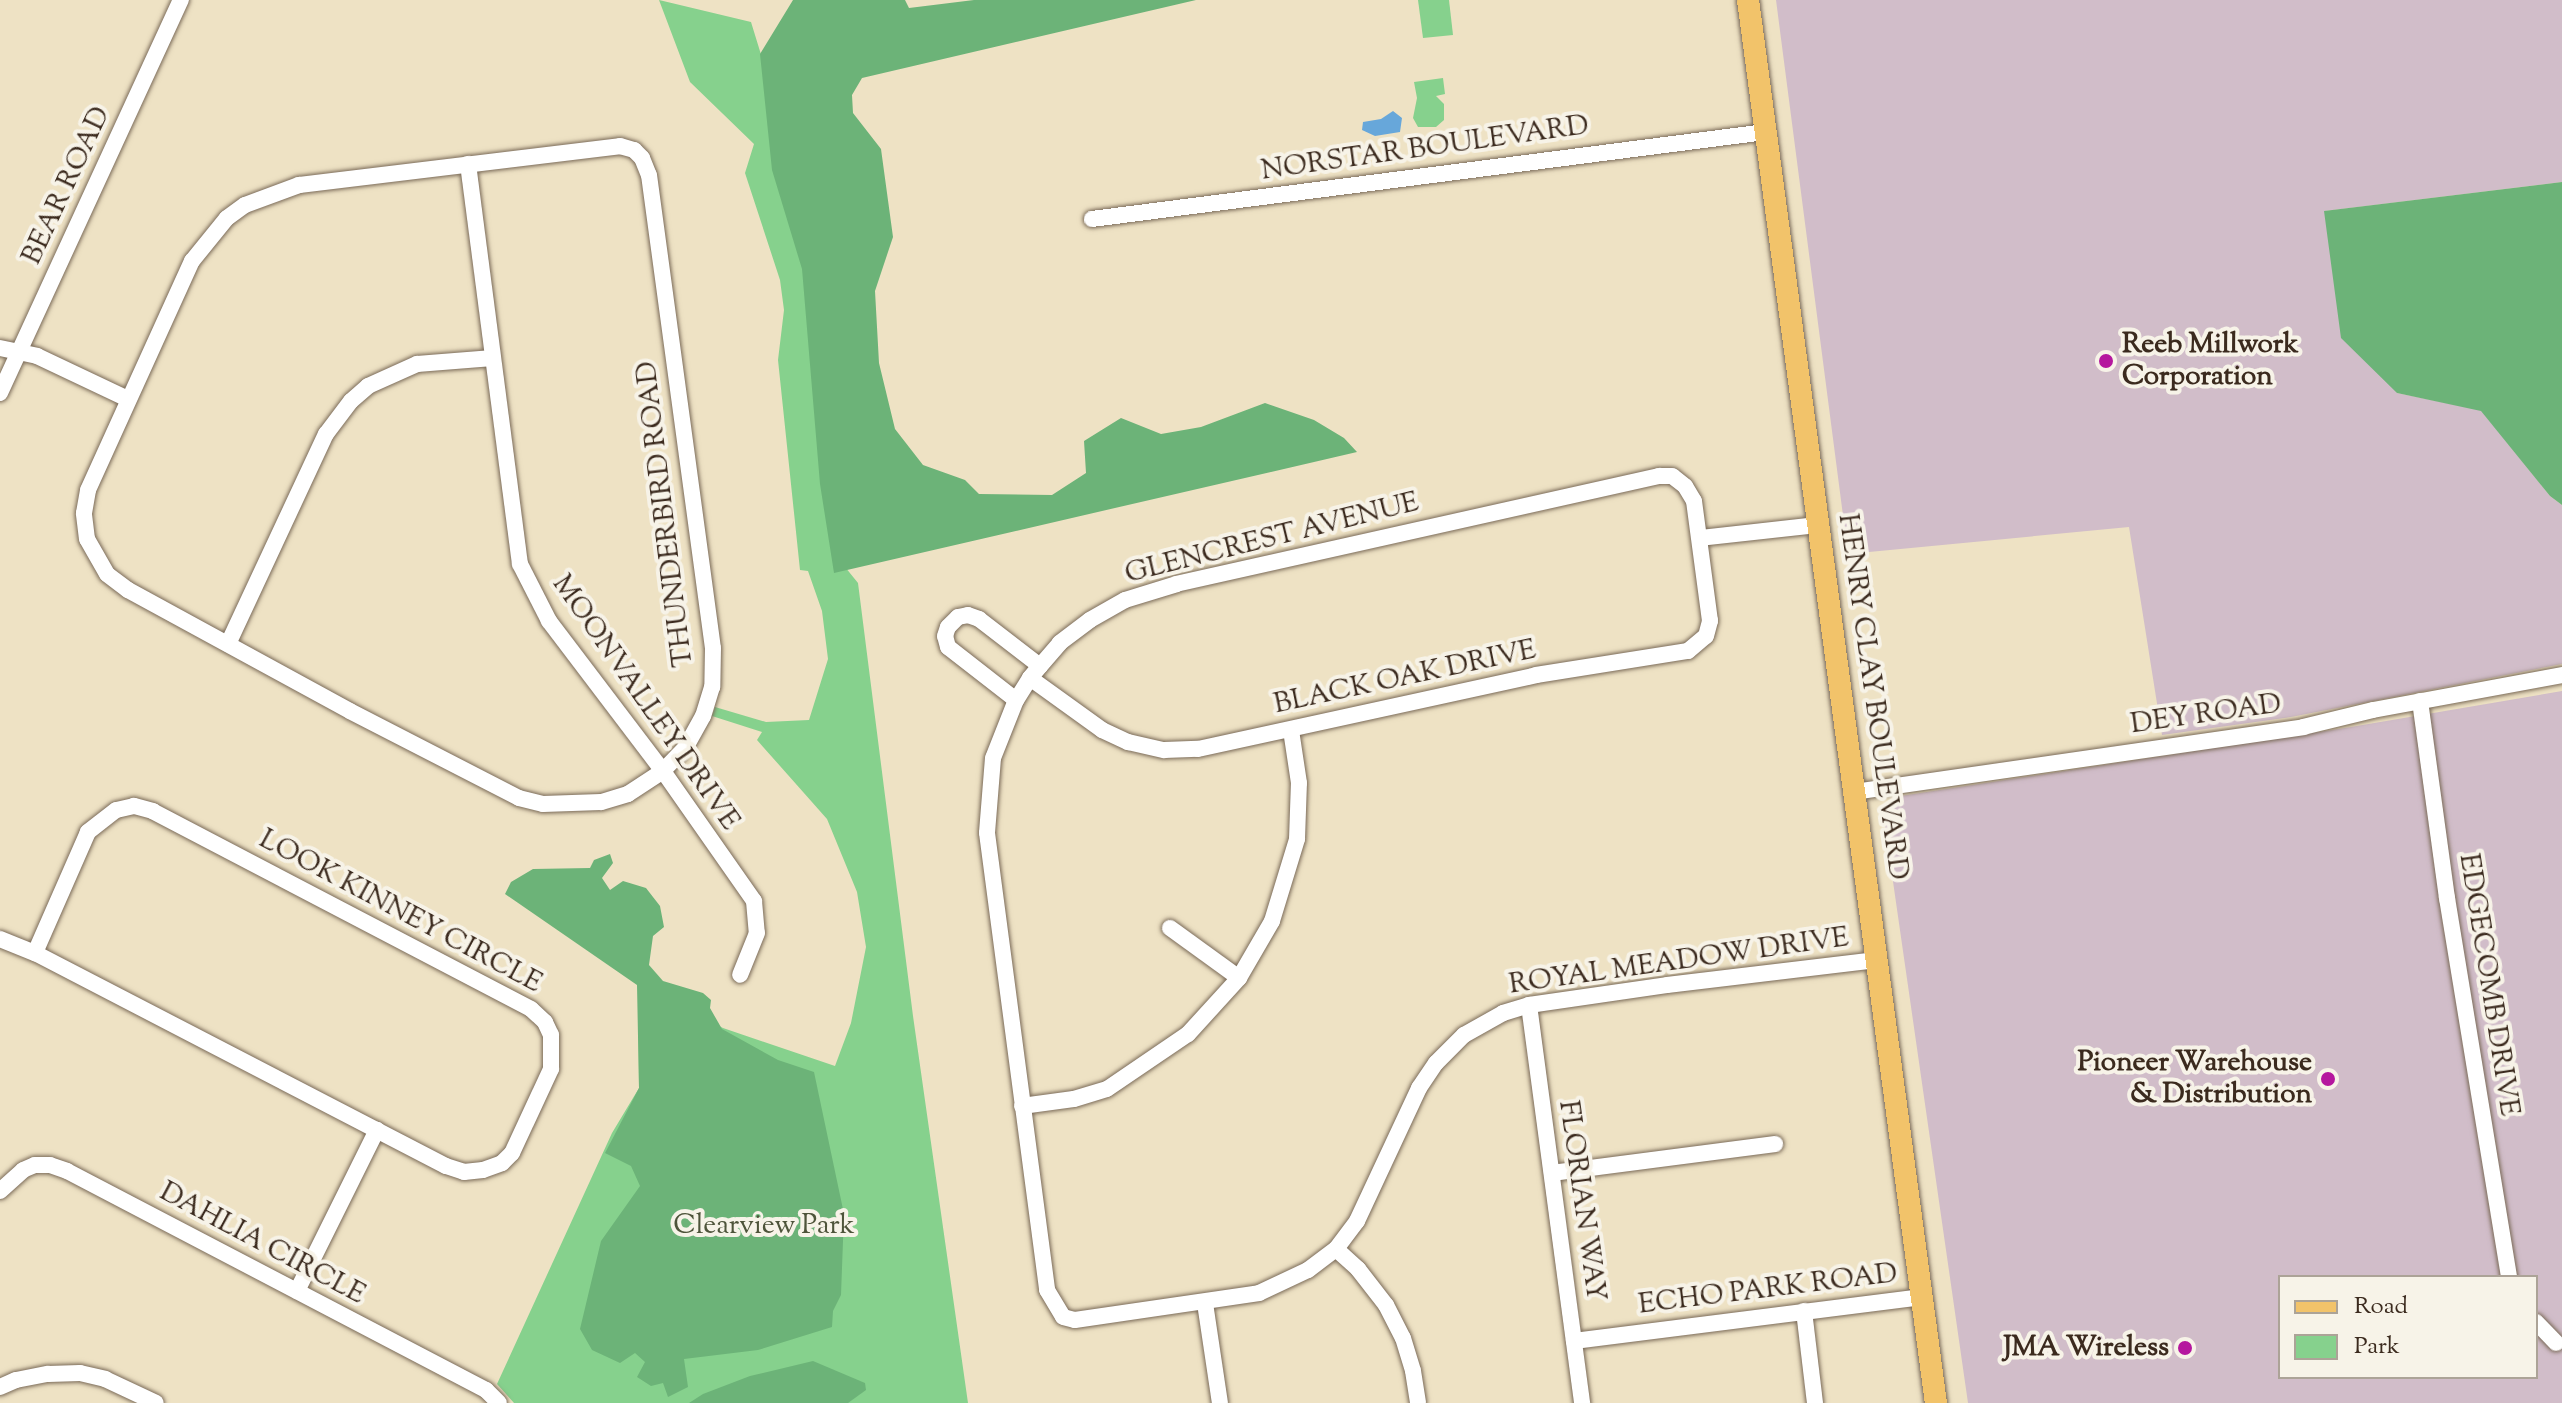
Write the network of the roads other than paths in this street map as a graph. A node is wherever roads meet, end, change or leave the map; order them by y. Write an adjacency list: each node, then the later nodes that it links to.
1 (181, 0): 7 (street, BEAR ROAD)
2 (1748, 0): 3 (main road, HENRY CLAY BOULEVARD)
3 (1766, 132): 5 (street, NORSTAR BOULEVARD); 11 (main road, HENRY CLAY BOULEVARD)
4 (468, 164): 8 (street, MOONVALLEY DRIVE); 10 (street, THUNDERBIRD ROAD); 19 (street, THUNDERBIRD ROAD)
5 (1092, 219)
6 (0, 348): 7 (street)
7 (18, 353): 9 (street, BEAR ROAD); 10 (street)
8 (493, 358): 13 (street); 19 (street, MOONVALLEY DRIVE)
9 (0, 393)
10 (128, 399): 13 (street, THUNDERBIRD ROAD)
11 (1818, 525): 12 (street); 20 (main road, HENRY CLAY BOULEVARD)
12 (1700, 538): 14 (street, GLENCREST AVENUE); 18 (street, BLACK OAK DRIVE)
13 (228, 644): 19 (street, THUNDERBIRD ROAD)
14 (1035, 672): 16 (street, GLENCREST AVENUE); 16 (street, BLACK OAK DRIVE); 18 (street, BLACK OAK DRIVE)
15 (2562, 675): 17 (street, DEY ROAD)
16 (1016, 700): 28 (street, GLENCREST AVENUE)
17 (2420, 701): 20 (street, DEY ROAD); 34 (street, EDGECOMB DRIVE)
18 (1291, 730): 26 (street)
19 (663, 771): 25 (street, MOONVALLEY DRIVE)
20 (1854, 792): 24 (main road, HENRY CLAY BOULEVARD)
21 (1170, 928): 26 (street)
22 (0, 939): 23 (street, LOOK KINNEY CIRCLE)
23 (35, 953): 29 (street, LOOK KINNEY CIRCLE); 29 (street, LOOK KINNEY CIRCLE)
24 (1877, 960): 27 (street, ROYAL MEADOW DRIVE); 36 (main road, HENRY CLAY BOULEVARD)
25 (740, 975)
26 (1239, 978): 28 (street)
27 (1529, 1005): 31 (street, FLORIAN WAY); 33 (street, ROYAL MEADOW DRIVE)
28 (1022, 1106): 38 (street, GLENCREST AVENUE)
29 (377, 1130): 35 (street)
30 (1775, 1144): 31 (street)
31 (1552, 1173): 41 (street, FLORIAN WAY)
32 (0, 1191): 35 (street, DAHLIA CIRCLE)
33 (1336, 1249): 37 (street, ROYAL MEADOW DRIVE); 47 (street)
34 (2509, 1275)
35 (297, 1291): 45 (street, DAHLIA CIRCLE)
36 (1922, 1297): 39 (street, ECHO PARK ROAD); 50 (main road, HENRY CLAY BOULEVARD)
37 (1205, 1303): 38 (street, ROYAL MEADOW DRIVE); 46 (street)
38 (1058, 1311)
39 (1804, 1311): 41 (street, ECHO PARK ROAD); 49 (street)
40 (2538, 1324): 42 (street)
41 (1574, 1341): 48 (street, FLORIAN WAY)
42 (2556, 1343)
43 (0, 1387): 44 (street)
44 (156, 1403)
45 (499, 1403)
46 (1220, 1403)
47 (1418, 1403)
48 (1582, 1403)
49 (1815, 1403)
50 (1936, 1403)

